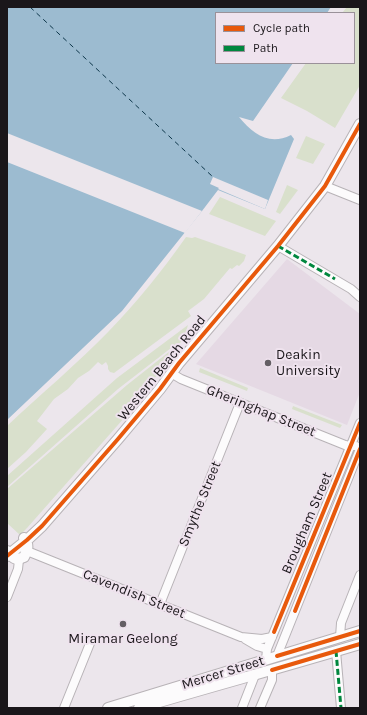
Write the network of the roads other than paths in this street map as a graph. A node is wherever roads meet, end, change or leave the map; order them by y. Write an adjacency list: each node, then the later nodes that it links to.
1 (360, 124): 2 (street, Western Beach Road)
2 (325, 186): 3 (street); 4 (street, Western Beach Road)
3 (360, 200)
4 (278, 246): 5 (street); 6 (street, Western Beach Road)
5 (360, 297)
6 (171, 373): 7 (street, Gheringhap Street); 11 (street, Western Beach Road)
7 (240, 403): 9 (street, Gheringhap Street); 16 (street, Smythe Street)
8 (360, 423): 9 (street, Brougham Street)
9 (351, 446): 10 (street, Gheringhap Street); 19 (street, Brougham Street)
10 (360, 450): 25 (street, Brougham Street)
11 (26, 543): 12 (street, Western Beach Road); 13 (street); 16 (street, Cavendish Street)
12 (8, 553): 13 (street)
13 (18, 560): 15 (street)
14 (360, 575): 20 (street)
15 (7, 597)
16 (160, 604): 18 (street, Cavendish Street)
17 (360, 631): 20 (street, Mercer Street)
18 (241, 636): 19 (street, Cavendish Street); 23 (street, Cavendish Street)
19 (272, 636): 23 (street, Brougham Street)
20 (340, 637): 24 (street); 25 (street, Mercer Street)
21 (91, 641): 31 (street)
22 (360, 644): 24 (street, Mercer Street)
23 (267, 649): 26 (street, Brougham Street)
24 (336, 651): 27 (street, Mercer Street); 36 (street)
25 (277, 656): 26 (street, Mercer Street); 27 (street, Brougham Street)
26 (266, 660): 27 (street); 32 (street, Mercer Street)
27 (272, 670): 28 (street, Mercer Street); 35 (street, Brougham Street)
28 (255, 674): 29 (street, Mercer Street); 30 (street)
29 (235, 680): 30 (street); 33 (street, Mercer Street)
30 (247, 697): 34 (street)
31 (64, 708)
32 (108, 708)
33 (139, 708)
34 (242, 708)
35 (260, 708)
36 (341, 708)

